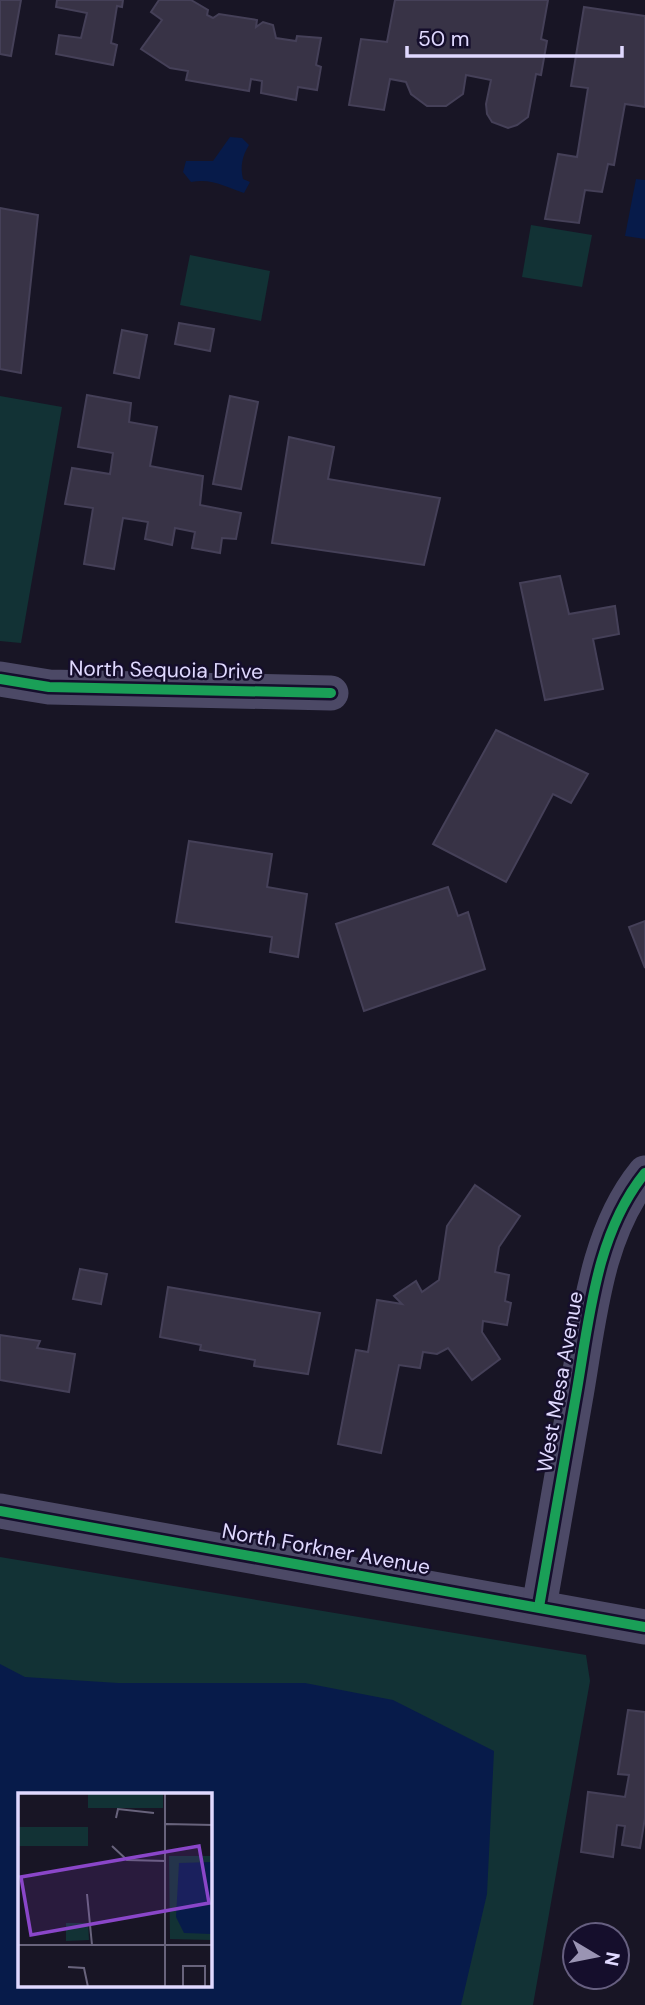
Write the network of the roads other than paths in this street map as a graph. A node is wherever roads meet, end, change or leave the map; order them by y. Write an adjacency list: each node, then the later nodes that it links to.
1 (0, 679): 2 (street, North Sequoia Drive)
2 (331, 693)
3 (645, 1173): 5 (street, West Mesa Avenue)
4 (0, 1511): 5 (street, North Forkner Avenue)
5 (540, 1607): 6 (street, North Forkner Avenue)
6 (645, 1627)

